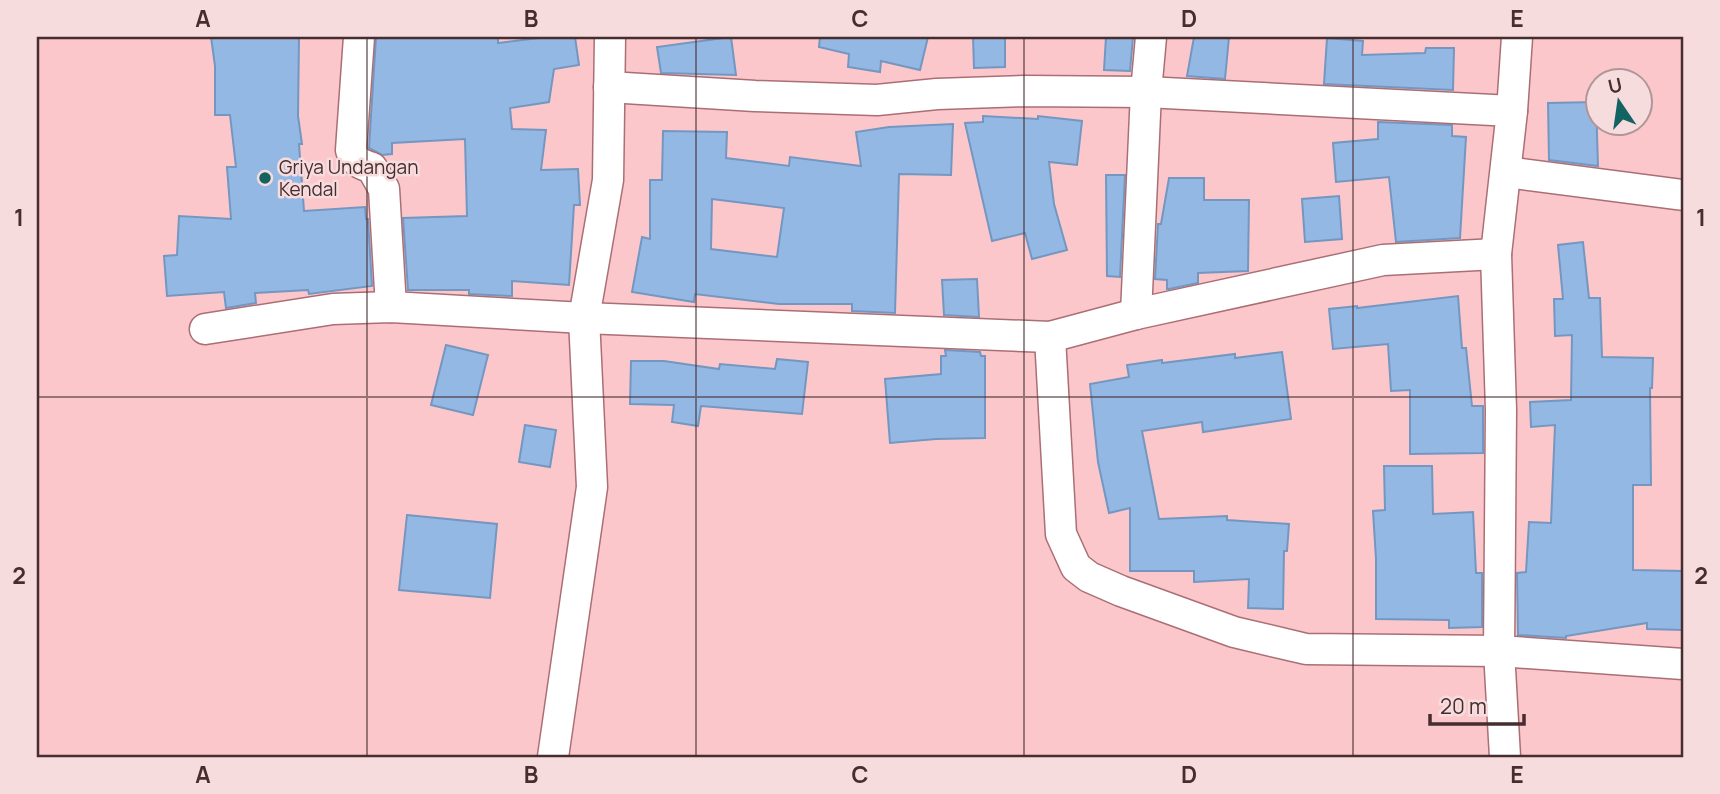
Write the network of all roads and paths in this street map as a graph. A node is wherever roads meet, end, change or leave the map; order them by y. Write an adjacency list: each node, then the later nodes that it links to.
1 (359, 37): 11 (street)
2 (610, 37): 5 (street)
3 (1151, 37): 6 (street)
4 (1517, 37): 7 (street)
5 (609, 87): 6 (street); 13 (street)
6 (1146, 92): 7 (street); 12 (street)
7 (1513, 111): 8 (street)
8 (1506, 172): 9 (street); 10 (street)
9 (1683, 195)
10 (1496, 254): 12 (street); 16 (street)
11 (391, 307): 13 (street); 14 (street)
12 (1136, 314): 15 (street)
13 (584, 318): 15 (street); 18 (street)
14 (205, 329)
15 (1050, 337): 16 (street)
16 (1499, 651): 17 (street); 19 (street)
17 (1683, 664)
18 (553, 757)
19 (1505, 757)

